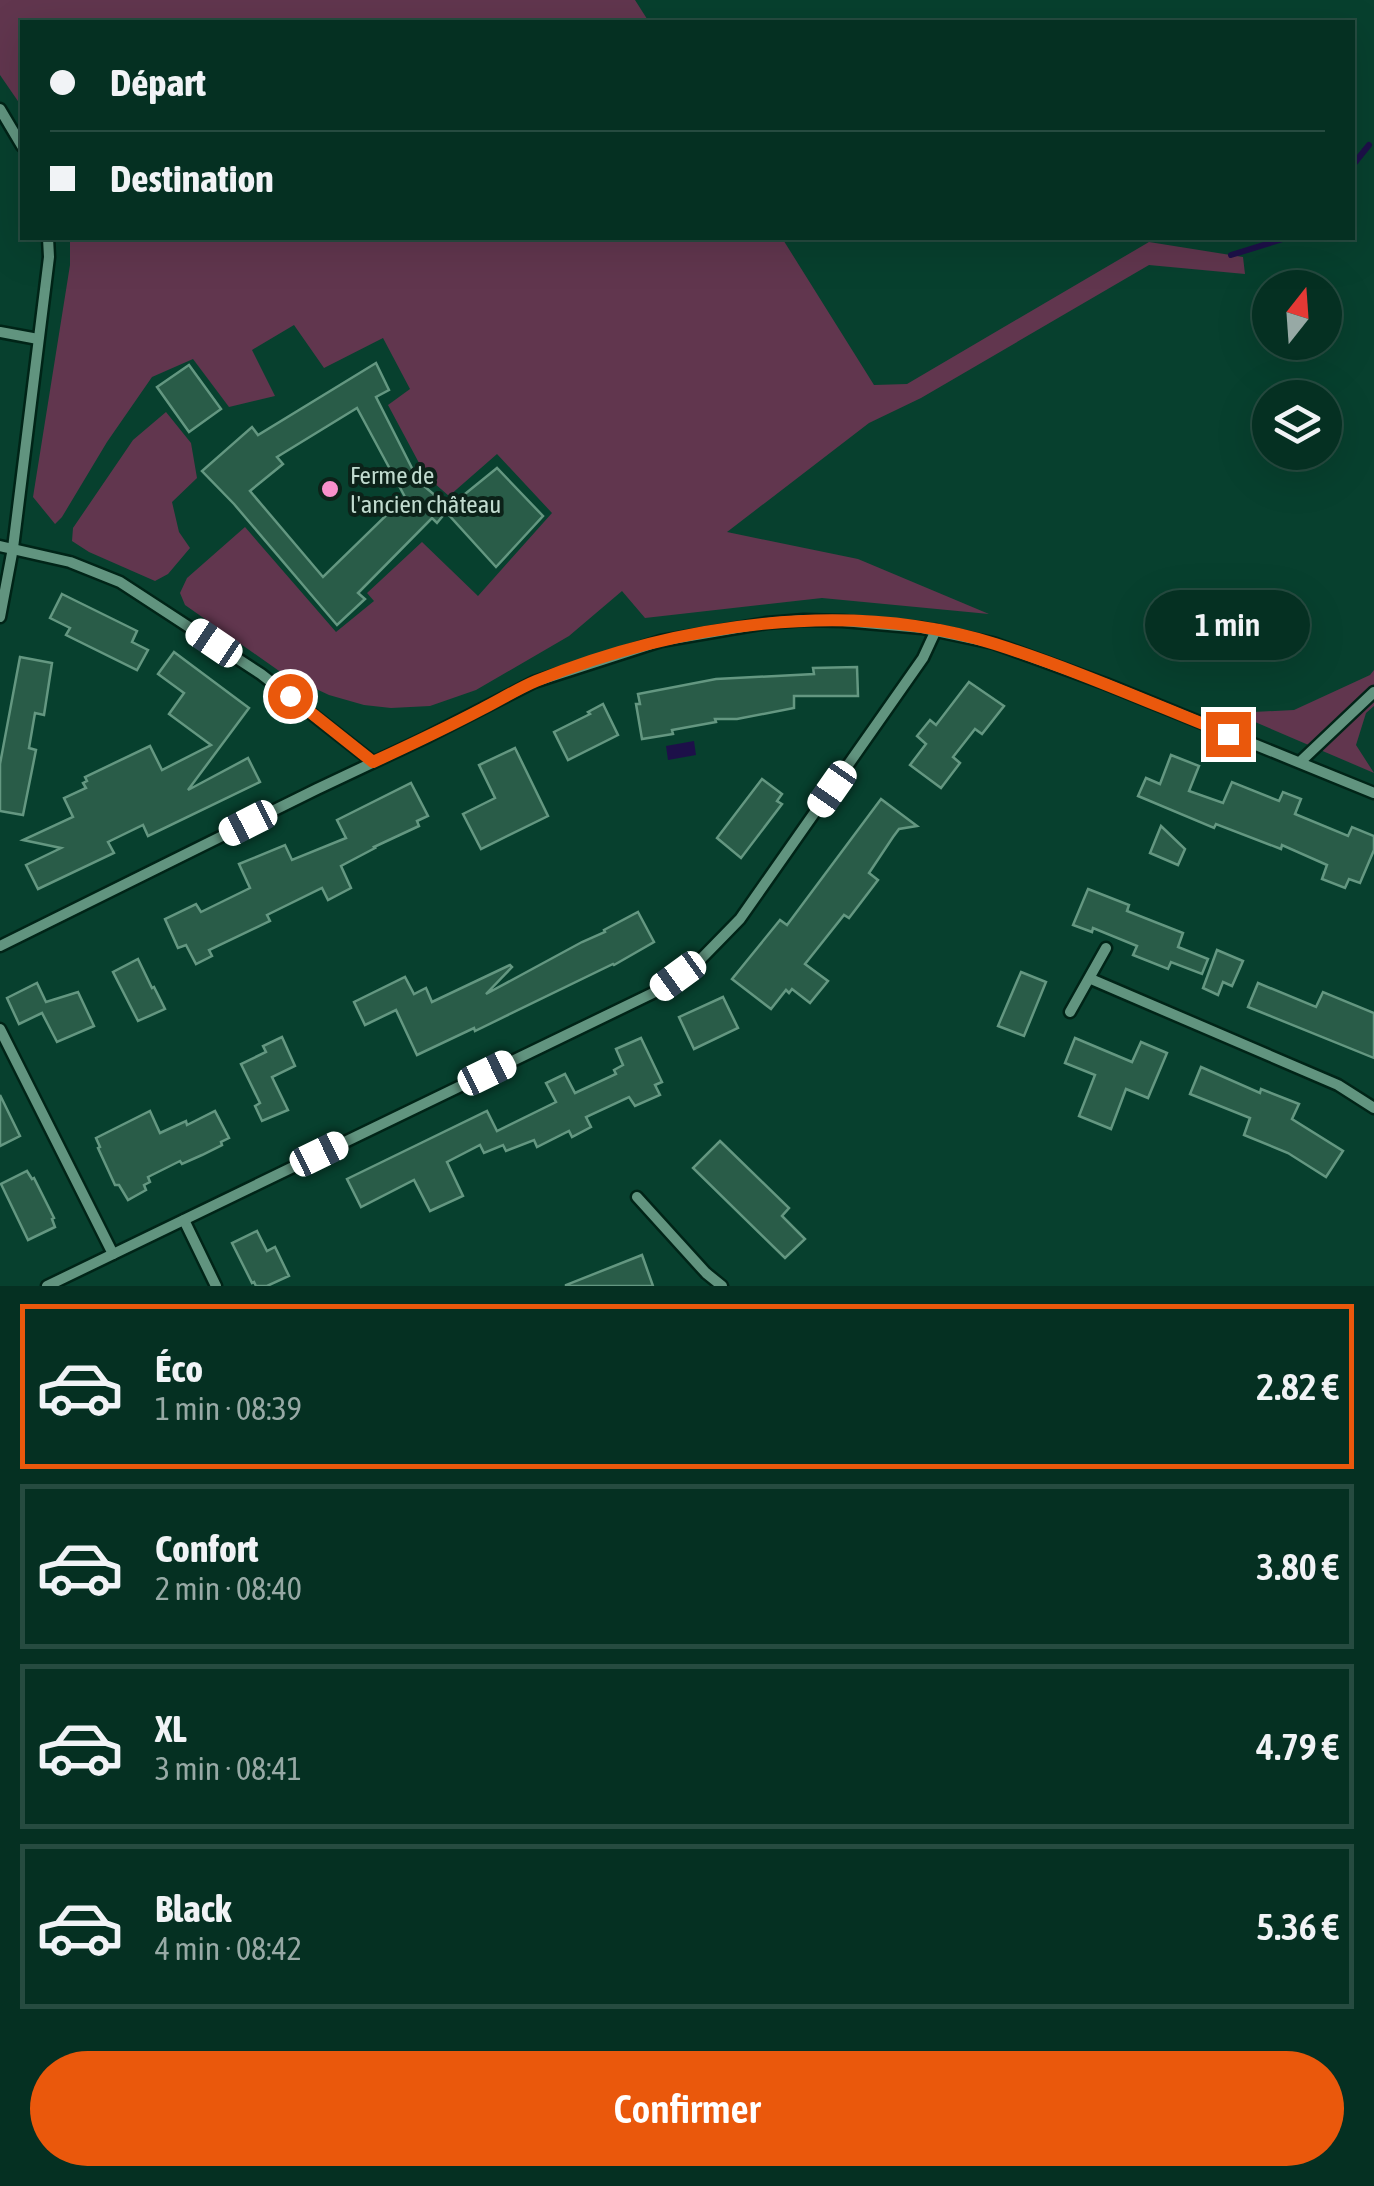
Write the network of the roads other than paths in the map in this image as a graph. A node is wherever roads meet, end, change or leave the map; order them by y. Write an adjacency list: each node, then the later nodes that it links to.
1 (0, 109): 2 (street)
2 (20, 143)
3 (48, 240): 5 (street)
4 (0, 332): 5 (street)
5 (38, 339): 7 (street)
6 (0, 546): 7 (street)
7 (13, 548): 8 (street); 11 (street)
8 (0, 617)
9 (936, 630): 11 (street); 12 (street); 21 (street)
10 (1374, 692): 12 (street)
11 (373, 762): 14 (street)
12 (1300, 762): 13 (street)
13 (1374, 792)
14 (2, 940)
15 (1106, 948): 16 (street)
16 (1091, 979): 17 (street); 19 (street)
17 (1070, 1012)
18 (0, 1029): 22 (street)
19 (1374, 1108)
20 (637, 1197): 23 (street)
21 (184, 1220): 22 (street); 25 (street)
22 (112, 1254): 24 (street)
23 (706, 1273): 26 (street); 27 (street)
24 (47, 1286)
25 (216, 1286)
26 (699, 1286)
27 (722, 1286)

